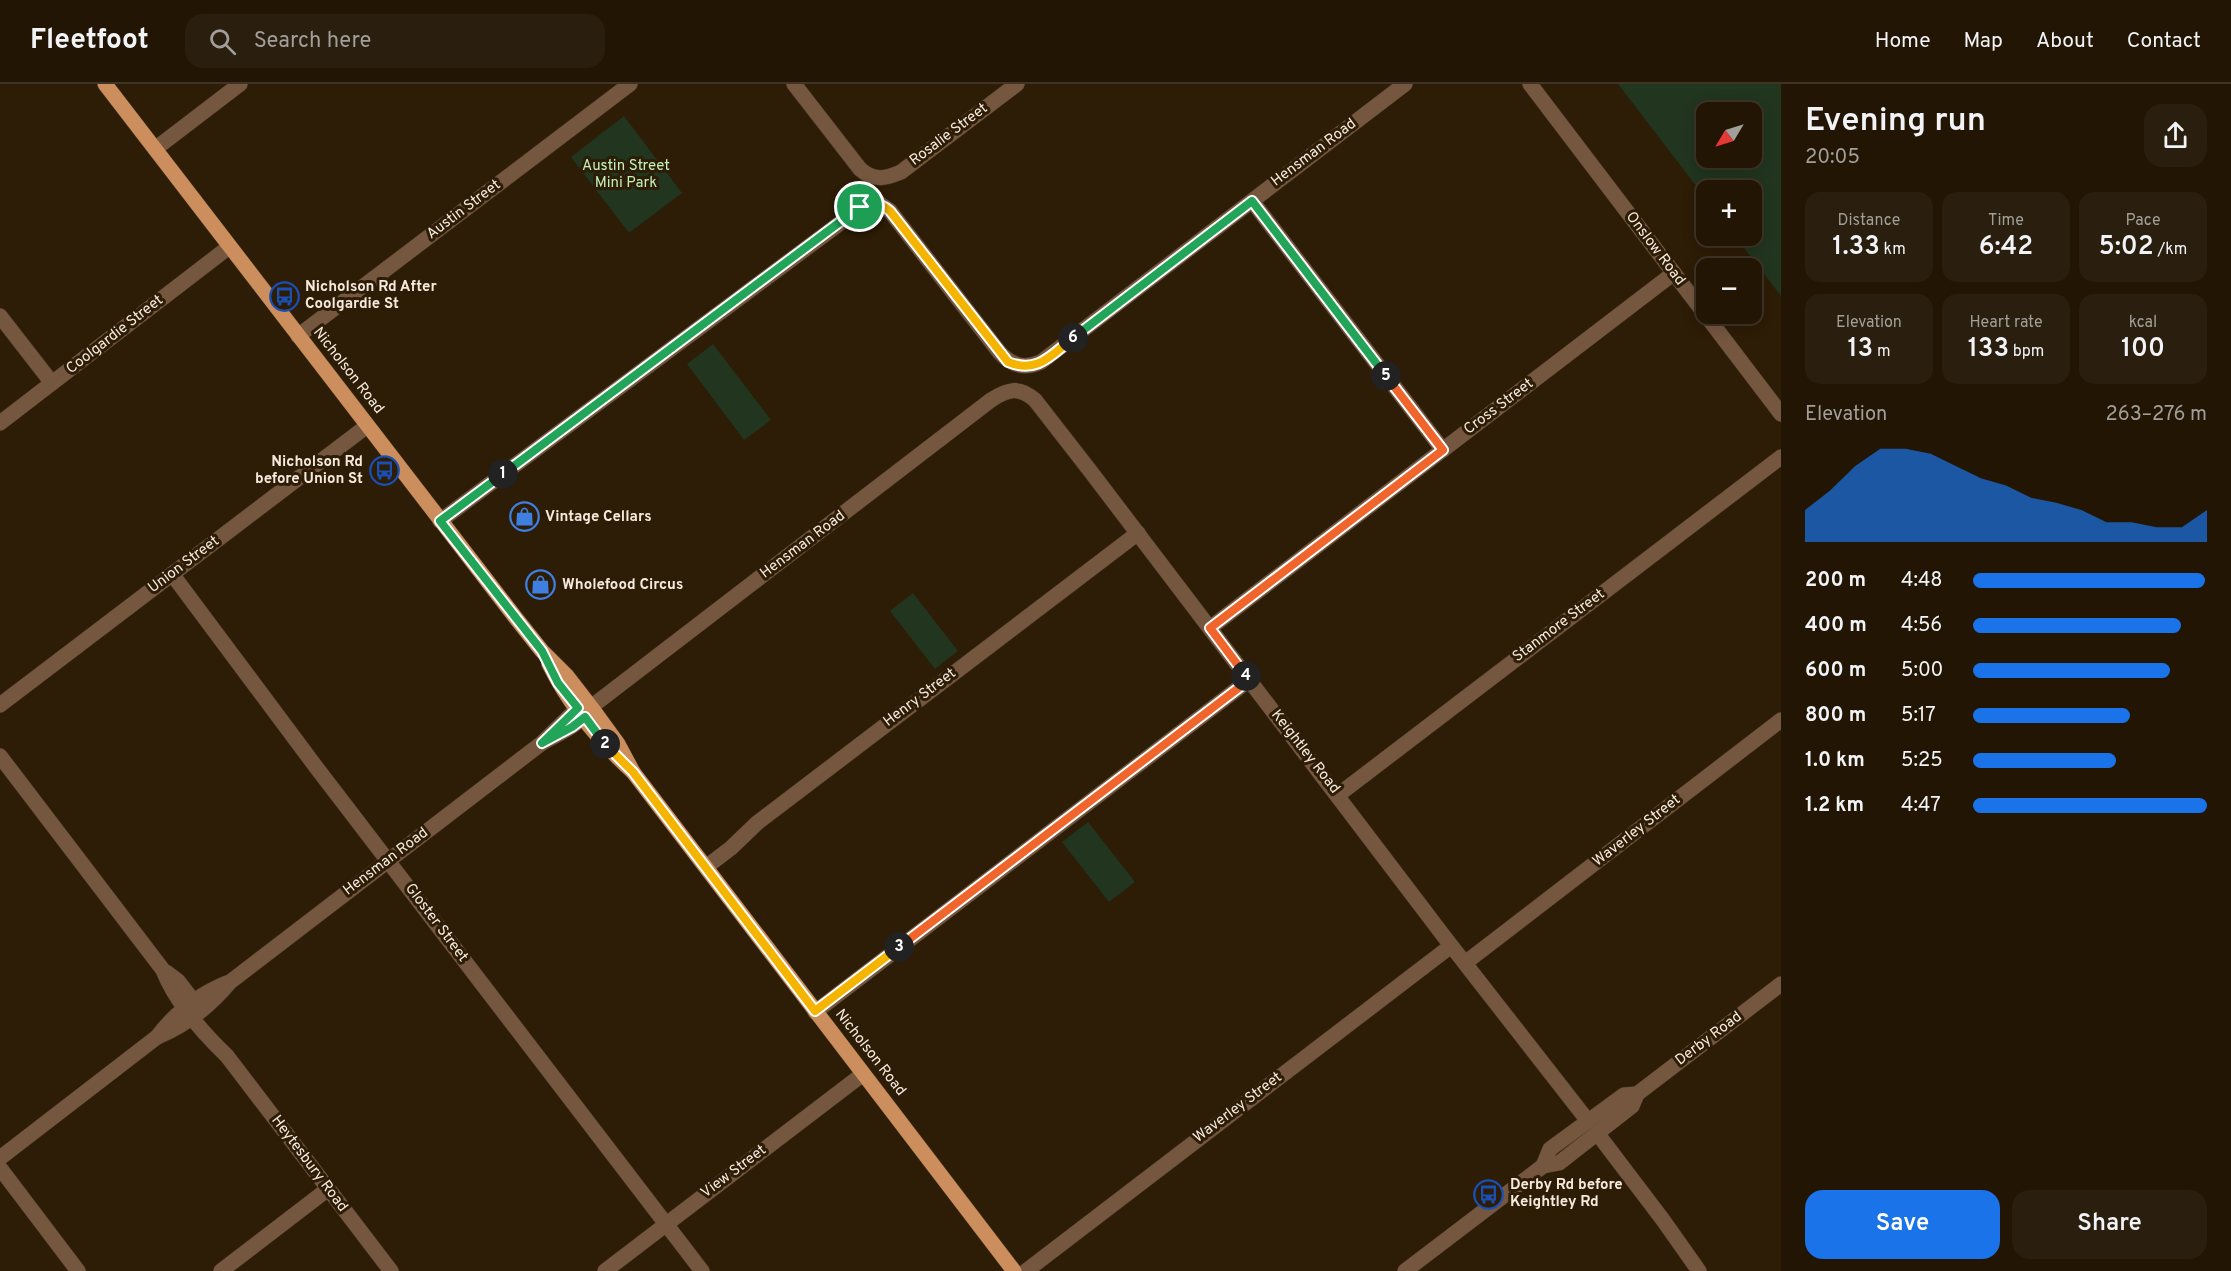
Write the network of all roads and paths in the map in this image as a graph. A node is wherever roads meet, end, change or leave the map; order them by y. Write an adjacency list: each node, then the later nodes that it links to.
1 (105, 84): 8 (main road, Nicholson Road)
2 (240, 84): 8 (street)
3 (630, 84): 13 (street, Austin Street)
4 (794, 84): 5 (street, Rosalie Street)
5 (1017, 84)
6 (1405, 84): 9 (street, Hensman Road)
7 (1530, 84): 11 (street, Onslow Road)
8 (154, 149): 10 (main road, Nicholson Road)
9 (1252, 201): 19 (street); 21 (street, Hensman Road)
10 (229, 247): 13 (main road, Nicholson Road); 14 (street, Coolgardie Street)
11 (1674, 273): 16 (street, Onslow Road); 19 (street, Cross Street)
12 (0, 316): 14 (street)
13 (298, 336): 18 (main road, Nicholson Road)
14 (52, 383): 17 (street, Coolgardie Street)
15 (1017, 389): 22 (street, Keightley Road); 27 (street, Hensman Road)
16 (1781, 414)
17 (0, 423)
18 (367, 426): 21 (main road, Nicholson Road); 23 (street, Union Street)
19 (1443, 450): 24 (street, Cross Street)
20 (1781, 457): 30 (street, Stanmore Street)
21 (440, 521): 27 (main road, Nicholson Road)
22 (1138, 533): 24 (street, Keightley Road); 32 (street, Henry Street)
23 (172, 574): 26 (street, Union Street); 31 (street, Gloster Street)
24 (1210, 628): 25 (street, Keightley Road)
25 (1249, 680): 30 (street, Keightley Road); 37 (street)
26 (0, 705)
27 (585, 711): 31 (street, Hensman Road); 32 (main road, Nicholson Road)
28 (1781, 720): 34 (street, Waverley Street)
29 (0, 756): 36 (street, Heytesbury Road)
30 (1338, 795): 33 (street, Keightley Road)
31 (388, 861): 36 (street, Hensman Road); 43 (street, Gloster Street)
32 (706, 867): 37 (main road, Nicholson Road)
33 (1451, 946): 34 (street, Keightley Road); 50 (street, Waverley Street)
34 (1465, 963): 39 (street, Keightley Road)
35 (1781, 984): 39 (street, Derby Road)
36 (193, 1010): 40 (street, Hensman Road); 42 (street, Heytesbury Road)
37 (815, 1011): 38 (main road, Nicholson Road)
38 (863, 1074): 43 (street, View Street); 49 (main road, Nicholson Road)
39 (1592, 1127): 51 (street, Derby Road); 52 (street, Keightley Road)
40 (0, 1158)
41 (0, 1167): 44 (street)
42 (328, 1189): 45 (street); 46 (street, Heytesbury Road)
43 (666, 1224): 47 (street, View Street); 48 (street, Gloster Street)
44 (78, 1271)
45 (221, 1271)
46 (392, 1271)
47 (605, 1271)
48 (702, 1271)
49 (1014, 1271)
50 (1026, 1271)
51 (1405, 1271)
52 (1699, 1271)

